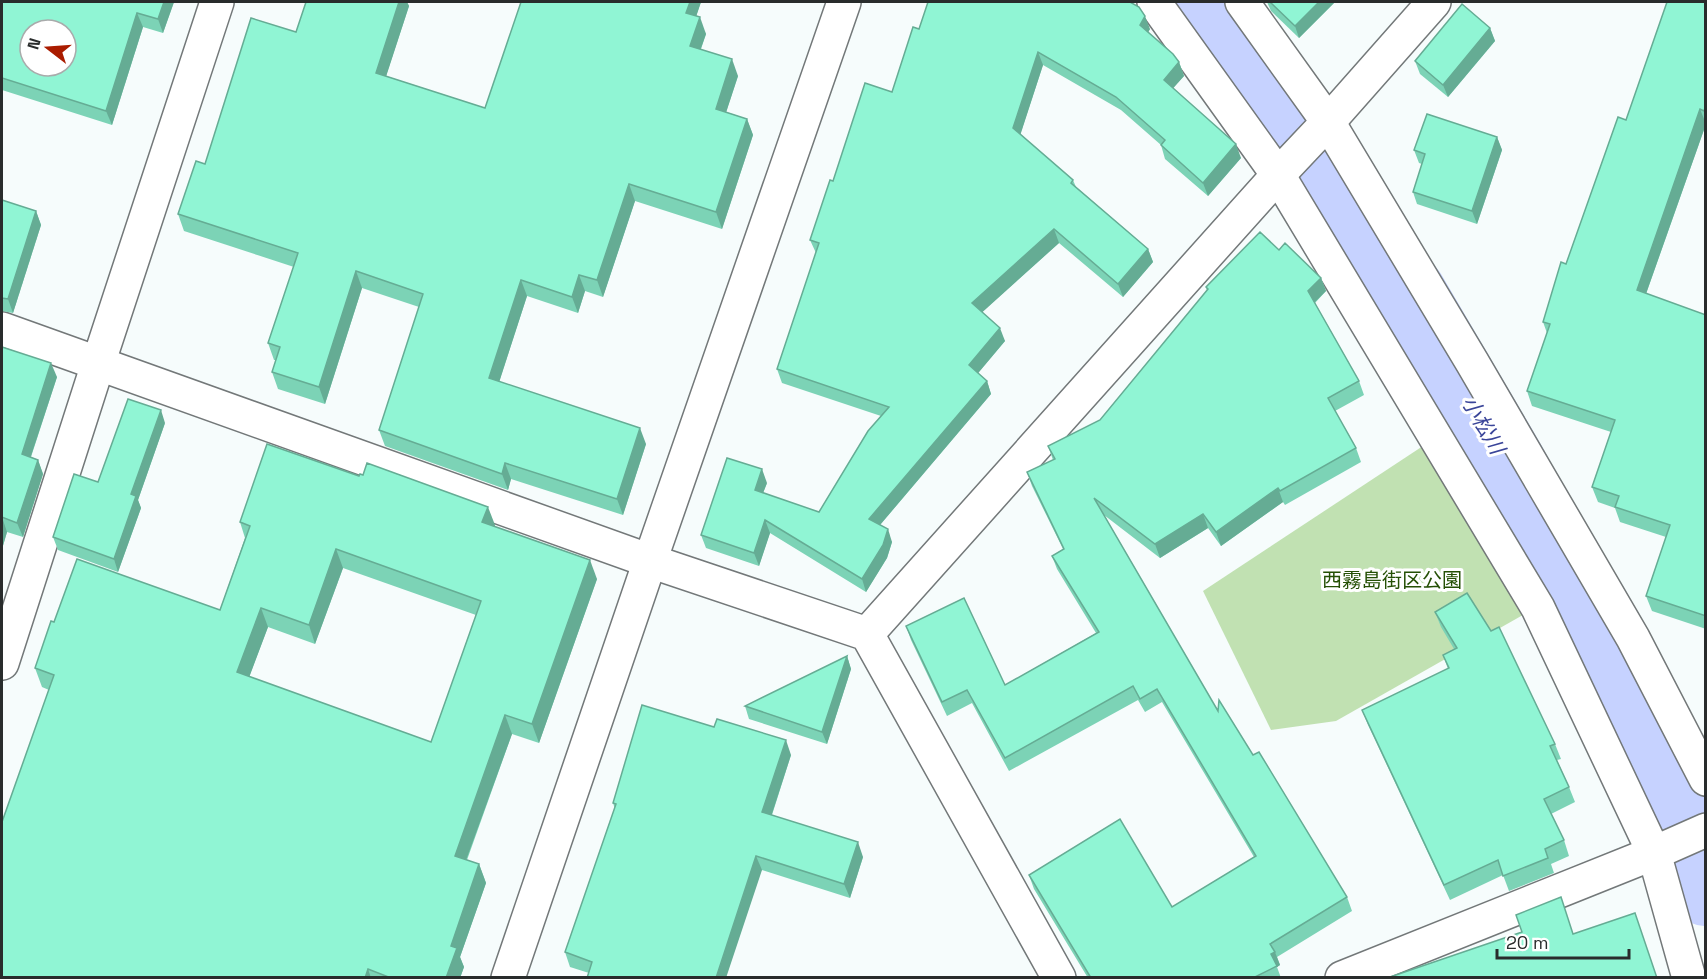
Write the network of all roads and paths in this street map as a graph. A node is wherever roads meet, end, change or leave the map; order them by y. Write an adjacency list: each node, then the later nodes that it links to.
1 (217, 2): 9 (street)
2 (844, 2): 10 (street)
3 (1154, 2): 7 (street)
4 (1242, 2): 6 (street)
5 (1434, 2): 6 (street)
6 (1324, 127): 7 (street); 13 (street)
7 (1283, 171): 11 (street); 15 (street)
8 (2, 329): 9 (street)
9 (98, 364): 10 (street); 12 (street)
10 (650, 561): 11 (street); 16 (street)
11 (867, 634): 17 (street)
12 (2, 663)
13 (1706, 779)
14 (1706, 830): 15 (street)
15 (1654, 853): 18 (street); 19 (street)
16 (508, 978)
17 (1059, 978)
18 (1342, 978)
19 (1689, 978)

